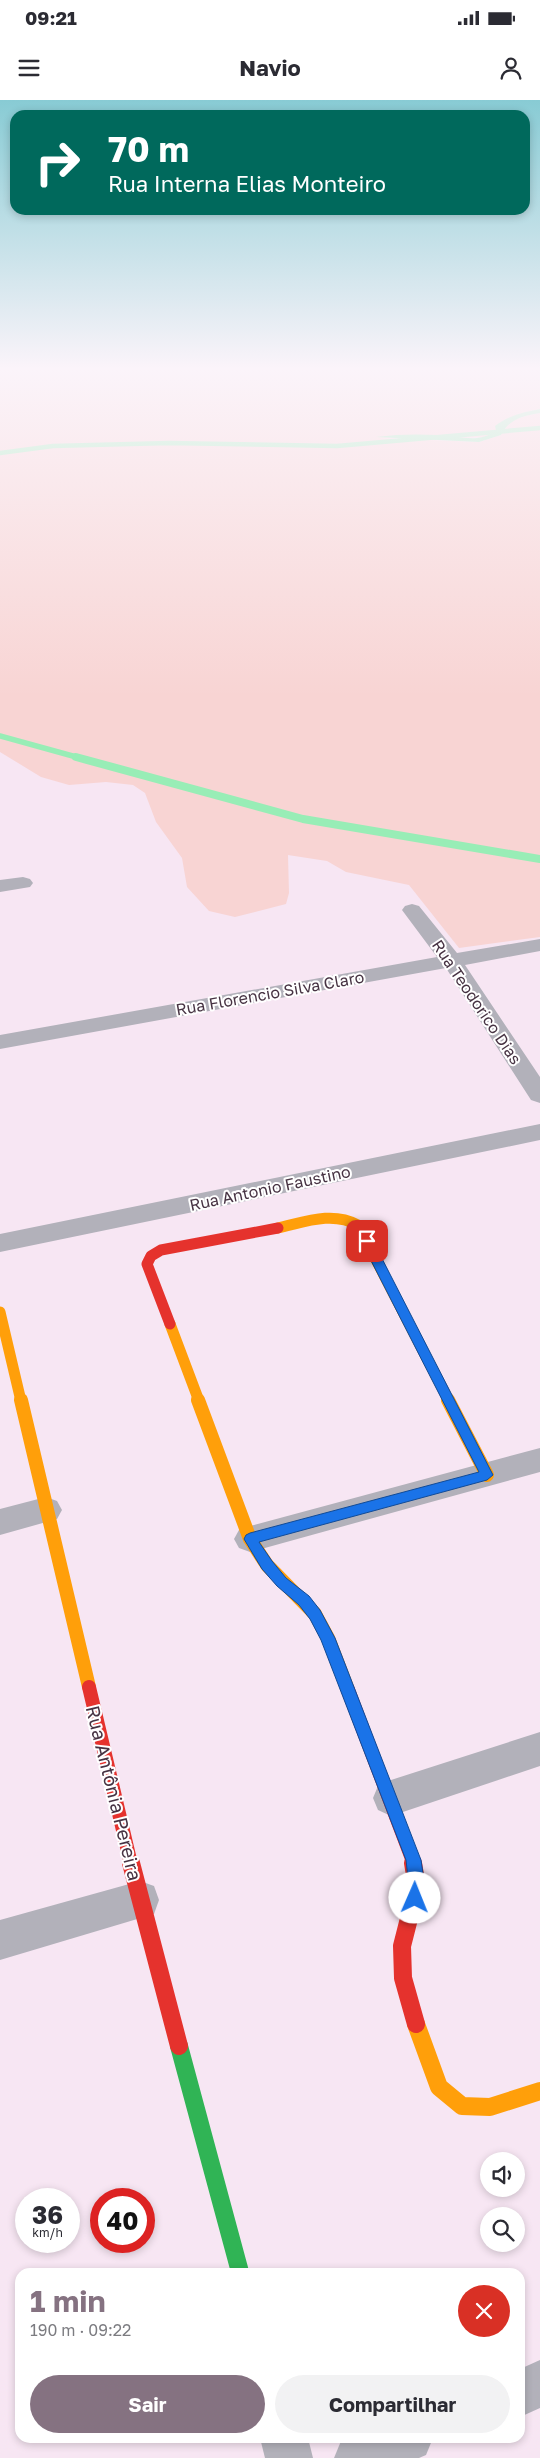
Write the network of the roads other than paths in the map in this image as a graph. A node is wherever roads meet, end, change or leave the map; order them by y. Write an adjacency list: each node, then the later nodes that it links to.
1 (23, 883): 2 (street)
2 (0, 886)
3 (412, 910): 5 (street, Rua Teodorico Dias)
4 (540, 945): 5 (street, Rua Florencio Silva Claro)
5 (450, 960): 6 (street, Rua Florencio Silva Claro); 7 (street, Rua Teodorico Dias)
6 (0, 1042)
7 (540, 1095)
8 (540, 1132): 9 (street, Rua Antonio Faustino)
9 (0, 1243)
10 (0, 1312): 13 (street, Rua Antônia Pereira)
11 (540, 1460): 12 (street)
12 (487, 1475): 15 (street); 15 (street)
13 (46, 1510): 14 (street); 18 (street, Rua Antônia Pereira)
14 (0, 1522)
15 (250, 1539): 17 (street)
16 (540, 1749): 17 (street)
17 (391, 1798): 20 (street)
18 (140, 1900): 19 (street); 21 (street, Rua Antônia Pereira)
19 (0, 1940)
20 (540, 2090)
21 (239, 2268)
22 (540, 2384): 23 (street)
23 (525, 2391)
24 (285, 2443): 26 (street)
25 (396, 2443): 27 (street)
26 (289, 2458)
27 (358, 2458)

